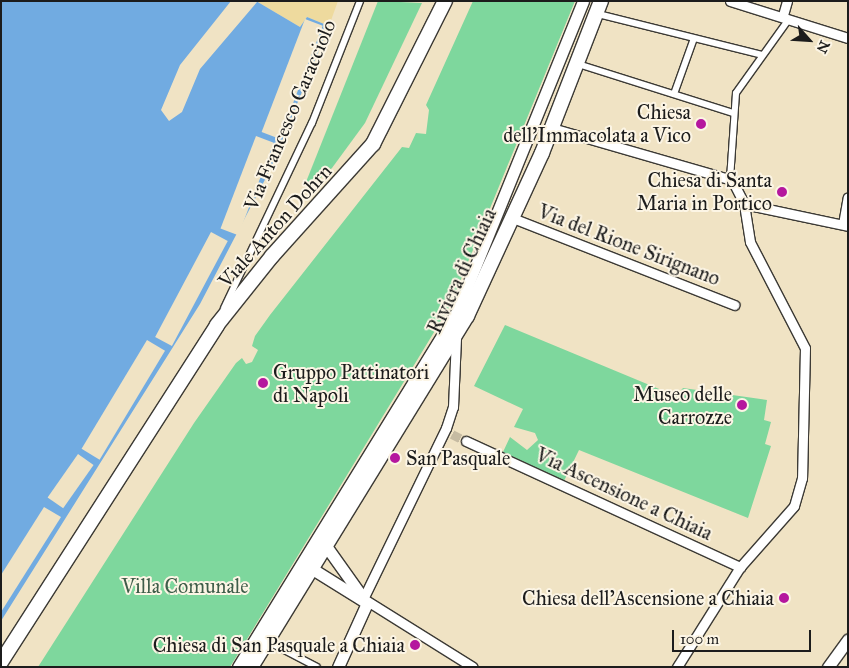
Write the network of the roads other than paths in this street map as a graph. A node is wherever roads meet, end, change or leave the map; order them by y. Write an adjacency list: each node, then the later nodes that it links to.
1 (360, 1): 21 (street, Via Francesco Caracciolo)
2 (445, 1): 21 (main road, Viale Anton Dohrn)
3 (583, 1): 25 (street, Riviera di Chiaia)
4 (730, 1): 7 (street)
5 (787, 1): 7 (street)
6 (600, 7): 8 (street); 11 (main road, Riviera di Chiaia)
7 (786, 17): 9 (street); 10 (street)
8 (694, 38): 10 (street); 12 (street)
9 (848, 38)
10 (762, 55): 13 (street)
11 (578, 64): 12 (street); 14 (main road, Riviera di Chiaia)
12 (674, 94): 13 (street)
13 (733, 113): 15 (street)
14 (552, 128): 15 (street); 18 (main road, Riviera di Chiaia)
15 (730, 179): 17 (street)
16 (848, 197): 19 (street)
17 (744, 204): 19 (street); 26 (street)
18 (510, 217): 20 (street, Via del Rione Sirignano); 22 (main road, Riviera di Chiaia)
19 (845, 225)
20 (734, 305)
21 (217, 325): 30 (main road, Viale Anton Dohrn)
22 (457, 335): 24 (main road, Riviera di Chiaia); 27 (street)
23 (466, 440): 26 (street, Via Ascensione a Chiaia)
24 (326, 546): 25 (main road, Riviera di Chiaia); 27 (street)
25 (306, 566): 27 (street); 29 (main road, Riviera di Chiaia); 32 (street, Riviera di Chiaia)
26 (740, 567): 36 (street)
27 (364, 599): 31 (street); 35 (street)
28 (848, 639): 37 (street)
29 (267, 641): 33 (main road, Riviera di Chiaia); 34 (street)
30 (1, 662)
31 (468, 665)
32 (238, 667)
33 (251, 667)
34 (317, 667)
35 (338, 667)
36 (677, 667)
37 (828, 667)

